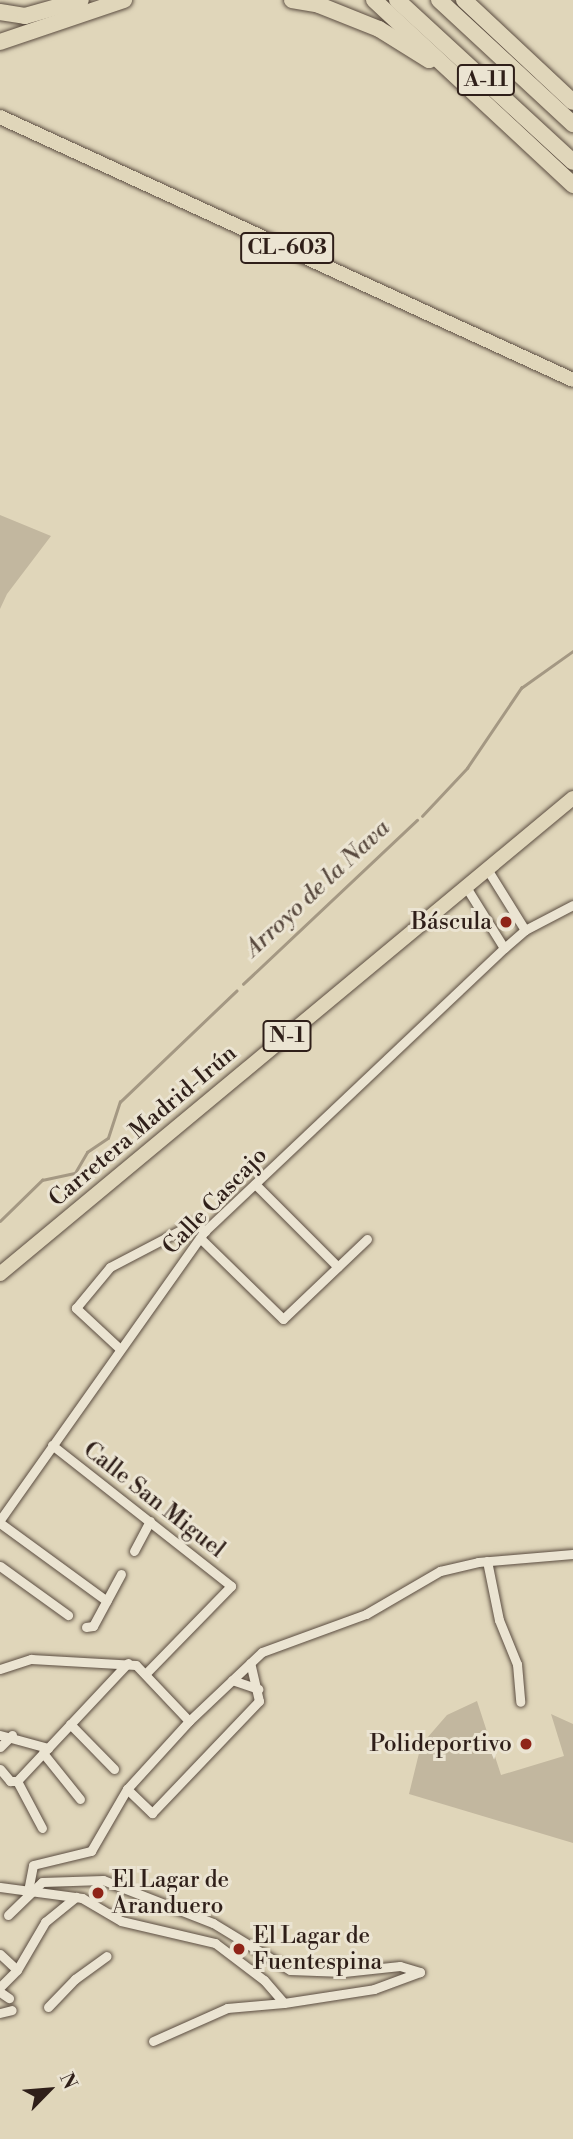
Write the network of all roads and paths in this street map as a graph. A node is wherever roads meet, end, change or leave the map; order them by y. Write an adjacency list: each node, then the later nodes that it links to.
1 (81, 0): 8 (highway)
2 (124, 0): 9 (highway)
3 (292, 0): 11 (highway)
4 (374, 0): 11 (highway)
5 (397, 0): 14 (highway, A-11)
6 (439, 0): 13 (highway, A-11)
7 (464, 0): 10 (highway)
8 (0, 12)
9 (0, 43)
10 (573, 102)
11 (488, 104): 15 (highway)
12 (0, 117): 16 (main road, CL-603)
13 (573, 124)
14 (573, 162)
15 (573, 185)
16 (573, 380)
17 (573, 798): 18 (main road, Carretera Madrid-Irún / N-1)
18 (487, 869): 19 (main road, Carretera Madrid-Irún / N-1); 21 (street)
19 (466, 887): 22 (street); 27 (main road, Carretera Madrid-Irún / N-1)
20 (573, 905): 21 (street, Calle Cascajo)
21 (525, 930): 22 (street, Calle Cascajo)
22 (504, 948): 23 (street, Calle Cascajo)
23 (255, 1184): 24 (street, Calle Cascajo); 26 (street)
24 (202, 1235): 26 (street); 28 (street, Calle Cascajo); 28 (street)
25 (367, 1239): 26 (street)
26 (338, 1266)
27 (0, 1274)
28 (119, 1348): 29 (street, Calle Cascajo)
29 (52, 1445): 30 (street, Calle Cascajo); 31 (street, Calle San Miguel)
30 (0, 1521): 37 (street, Calle Cascajo)
31 (150, 1521): 32 (street); 43 (street, Calle San Miguel)
32 (134, 1551)
33 (573, 1554): 34 (street)
34 (487, 1561): 41 (street); 46 (street)
35 (0, 1566): 38 (street)
36 (121, 1574): 37 (street)
37 (107, 1601): 39 (street)
38 (68, 1615)
39 (86, 1627)
40 (128, 1662): 42 (street); 43 (street); 48 (street)
41 (250, 1663): 44 (street); 45 (street)
42 (0, 1669)
43 (145, 1674): 47 (street)
44 (232, 1680): 45 (street); 47 (street)
45 (258, 1689): 56 (street)
46 (520, 1702)
47 (189, 1721): 56 (street)
48 (70, 1724): 52 (street); 54 (street)
49 (0, 1735): 50 (street)
50 (12, 1735): 51 (street); 52 (street)
51 (0, 1747)
52 (45, 1750): 55 (street); 57 (street)
53 (0, 1769): 55 (street)
54 (114, 1769)
55 (17, 1781): 58 (street)
56 (127, 1789): 60 (street)
57 (80, 1799)
58 (42, 1828)
59 (0, 1887): 60 (street)
60 (28, 1891): 61 (street); 62 (street); 68 (street)
61 (76, 1897): 65 (street); 68 (street)
62 (8, 1915)
63 (0, 1954): 65 (street)
64 (107, 1956): 69 (street)
65 (17, 1970): 66 (street)
66 (0, 1990): 67 (street)
67 (9, 1998)
68 (284, 2003): 72 (street)
69 (48, 2007)
70 (12, 2010): 71 (street)
71 (0, 2013)
72 (153, 2041)

